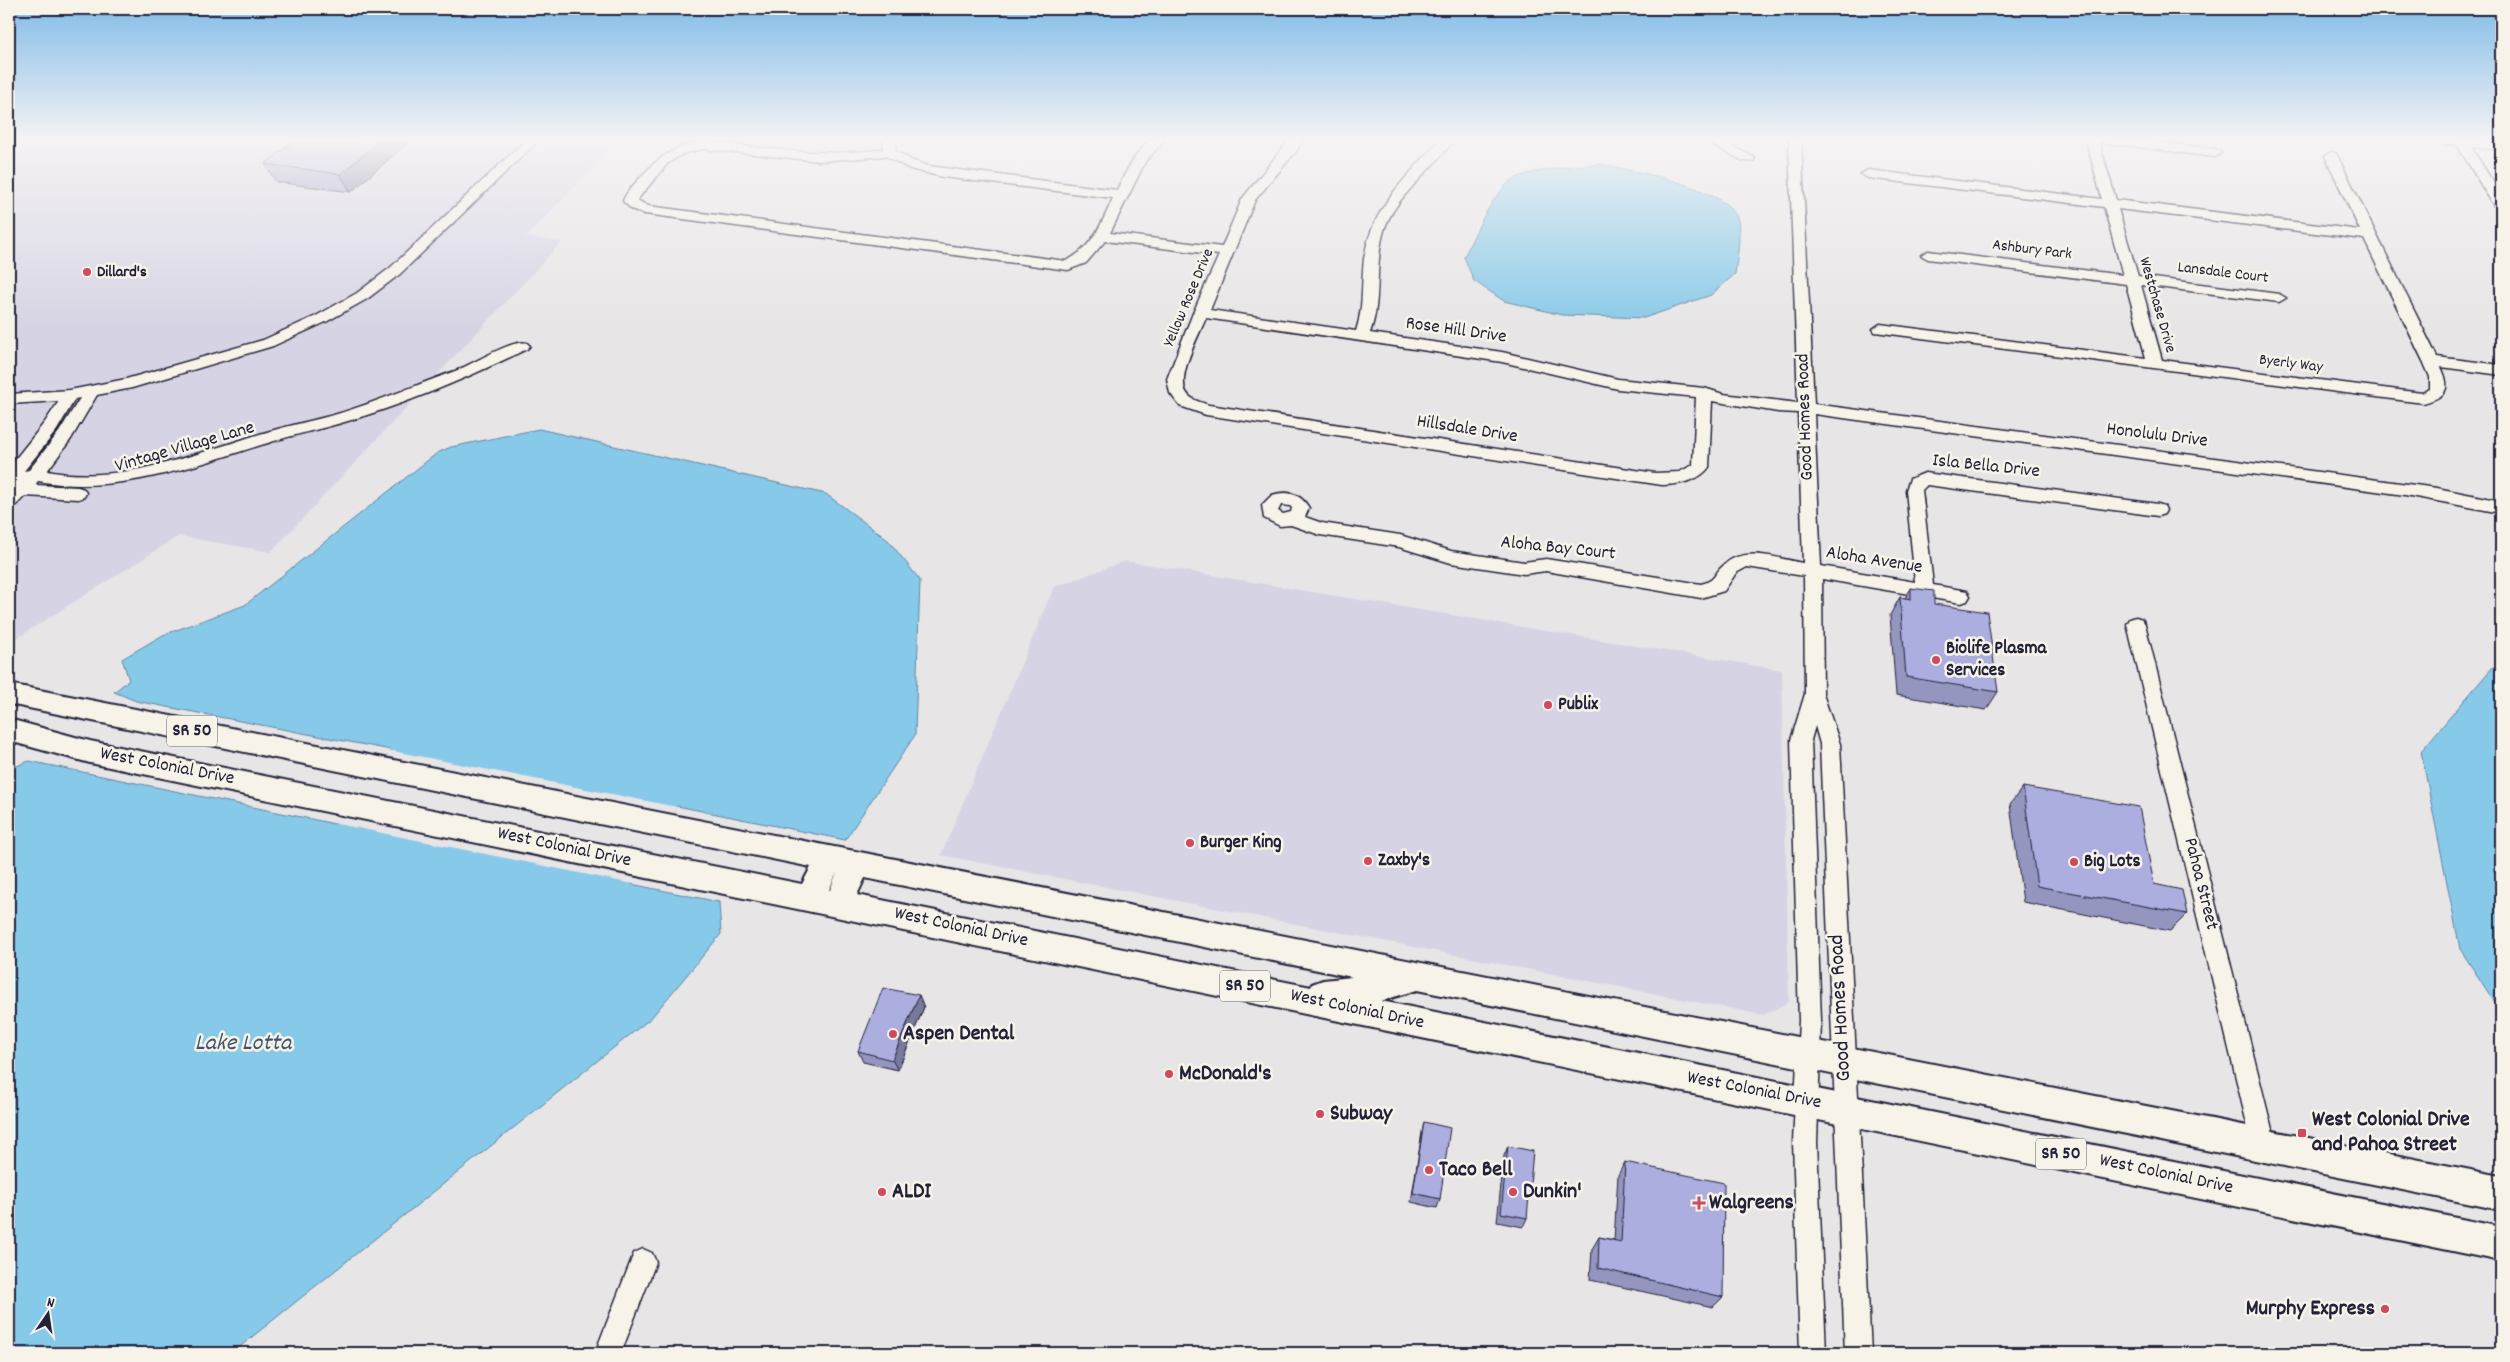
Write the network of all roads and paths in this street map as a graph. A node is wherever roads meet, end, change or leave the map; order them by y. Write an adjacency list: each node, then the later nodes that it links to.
1 (468, 203): 24 (street)
2 (632, 203): 11 (street)
3 (1118, 203): 11 (street)
4 (1248, 203): 12 (street, Yellow Rose Drive)
5 (1393, 203): 18 (street)
6 (1798, 203): 28 (street, Good Homes Road)
7 (2099, 203): 9 (street)
8 (2353, 203): 10 (street, Byerly Way)
9 (2111, 204): 10 (street); 14 (street, Westchase Drive)
10 (2368, 235): 20 (street, Byerly Way)
11 (1101, 236): 12 (street)
12 (1228, 252): 16 (street, Yellow Rose Drive)
13 (1928, 255): 14 (street, Ashbury Park)
14 (2132, 280): 15 (street, Lansdale Court); 21 (street, Westchase Drive)
15 (2279, 298)
16 (1200, 313): 18 (street, Rose Hill Drive); 23 (street, Yellow Rose Drive)
17 (1880, 329): 21 (street, Byerly Way)
18 (1361, 337): 25 (street, Rose Hill Drive)
19 (522, 346): 29 (street, Vintage Village Lane)
20 (2431, 361): 21 (street, Byerly Way); 22 (street)
21 (2156, 365)
22 (2501, 370)
23 (1177, 371): 25 (street, Hillsdale Drive)
24 (92, 390): 26 (street); 30 (street)
25 (1704, 393): 28 (street, Rose Hill Drive)
26 (70, 395): 27 (street); 31 (street)
27 (9, 399)
28 (1806, 408): 33 (street, Honolulu Drive); 36 (street, Good Homes Road)
29 (313, 427): 30 (street, Vintage Village Lane); 31 (street, Vintage Village Lane)
30 (35, 475): 31 (street)
31 (12, 482): 32 (street)
32 (9, 502)
33 (2501, 507)
34 (2158, 510): 37 (street, Isla Bella Drive)
35 (1292, 519): 36 (street, Aloha Bay Court)
36 (1811, 572): 37 (street, Aloha Avenue); 41 (street, Good Homes Road)
37 (1924, 590): 38 (street, Aloha Avenue)
38 (1960, 596)
39 (2136, 624): 51 (street, Pahoa Street)
40 (9, 694): 43 (highway, SR 50)
41 (1814, 694): 47 (street, Good Homes Road); 48 (street, Good Homes Road)
42 (9, 730): 44 (highway, West Colonial Drive / SR 50)
43 (843, 861): 44 (highway); 45 (highway, SR 50)
44 (824, 901): 46 (highway, West Colonial Drive / SR 50)
45 (1417, 976): 46 (highway); 47 (highway, SR 50)
46 (1292, 996): 49 (highway, West Colonial Drive / SR 50)
47 (1808, 1054): 48 (highway, SR 50); 49 (street, Good Homes Road)
48 (1843, 1061): 50 (street, Good Homes Road); 51 (highway, SR 50)
49 (1807, 1102): 50 (highway, West Colonial Drive / SR 50); 56 (street, Good Homes Road)
50 (1845, 1110): 53 (highway, West Colonial Drive / SR 50); 57 (street, Good Homes Road)
51 (2264, 1145): 52 (highway, SR 50)
52 (2501, 1192)
53 (2500, 1238)
54 (643, 1262): 55 (street)
55 (608, 1353)
56 (1813, 1353)
57 (1858, 1353)

